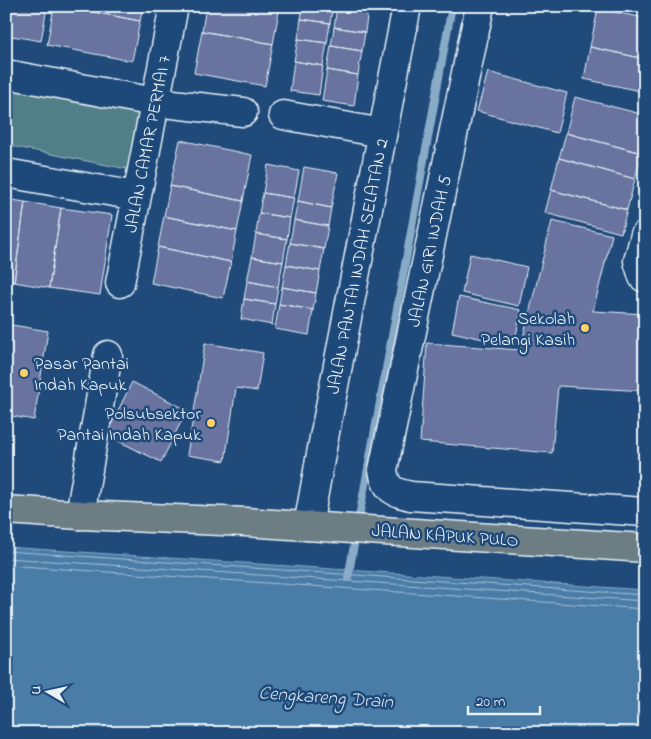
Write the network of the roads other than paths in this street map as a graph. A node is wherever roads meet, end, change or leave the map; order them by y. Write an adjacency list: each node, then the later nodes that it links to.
1 (174, 6): 5 (street, JALAN CAMAR PERMAI 7)
2 (407, 6): 8 (street, JALAN PANTAI INDAH SELATAN 2)
3 (480, 6): 16 (street, JALAN GIRI INDAH 5)
4 (6, 74): 5 (street)
5 (155, 102): 6 (street); 10 (street, JALAN CAMAR PERMAI 7)
6 (243, 112)
7 (283, 115): 8 (street)
8 (382, 133): 18 (street, JALAN PANTAI INDAH SELATAN 2)
9 (6, 173): 10 (street)
10 (136, 196): 13 (street, JALAN CAMAR PERMAI 7)
11 (645, 235): 12 (street)
12 (645, 278)
13 (120, 283)
14 (108, 355): 17 (street)
15 (6, 510): 17 (main road, JALAN KAPUK PULO)
16 (645, 512)
17 (80, 515): 18 (main road, JALAN KAPUK PULO)
18 (308, 526): 19 (main road, JALAN KAPUK PULO)
19 (645, 548)

